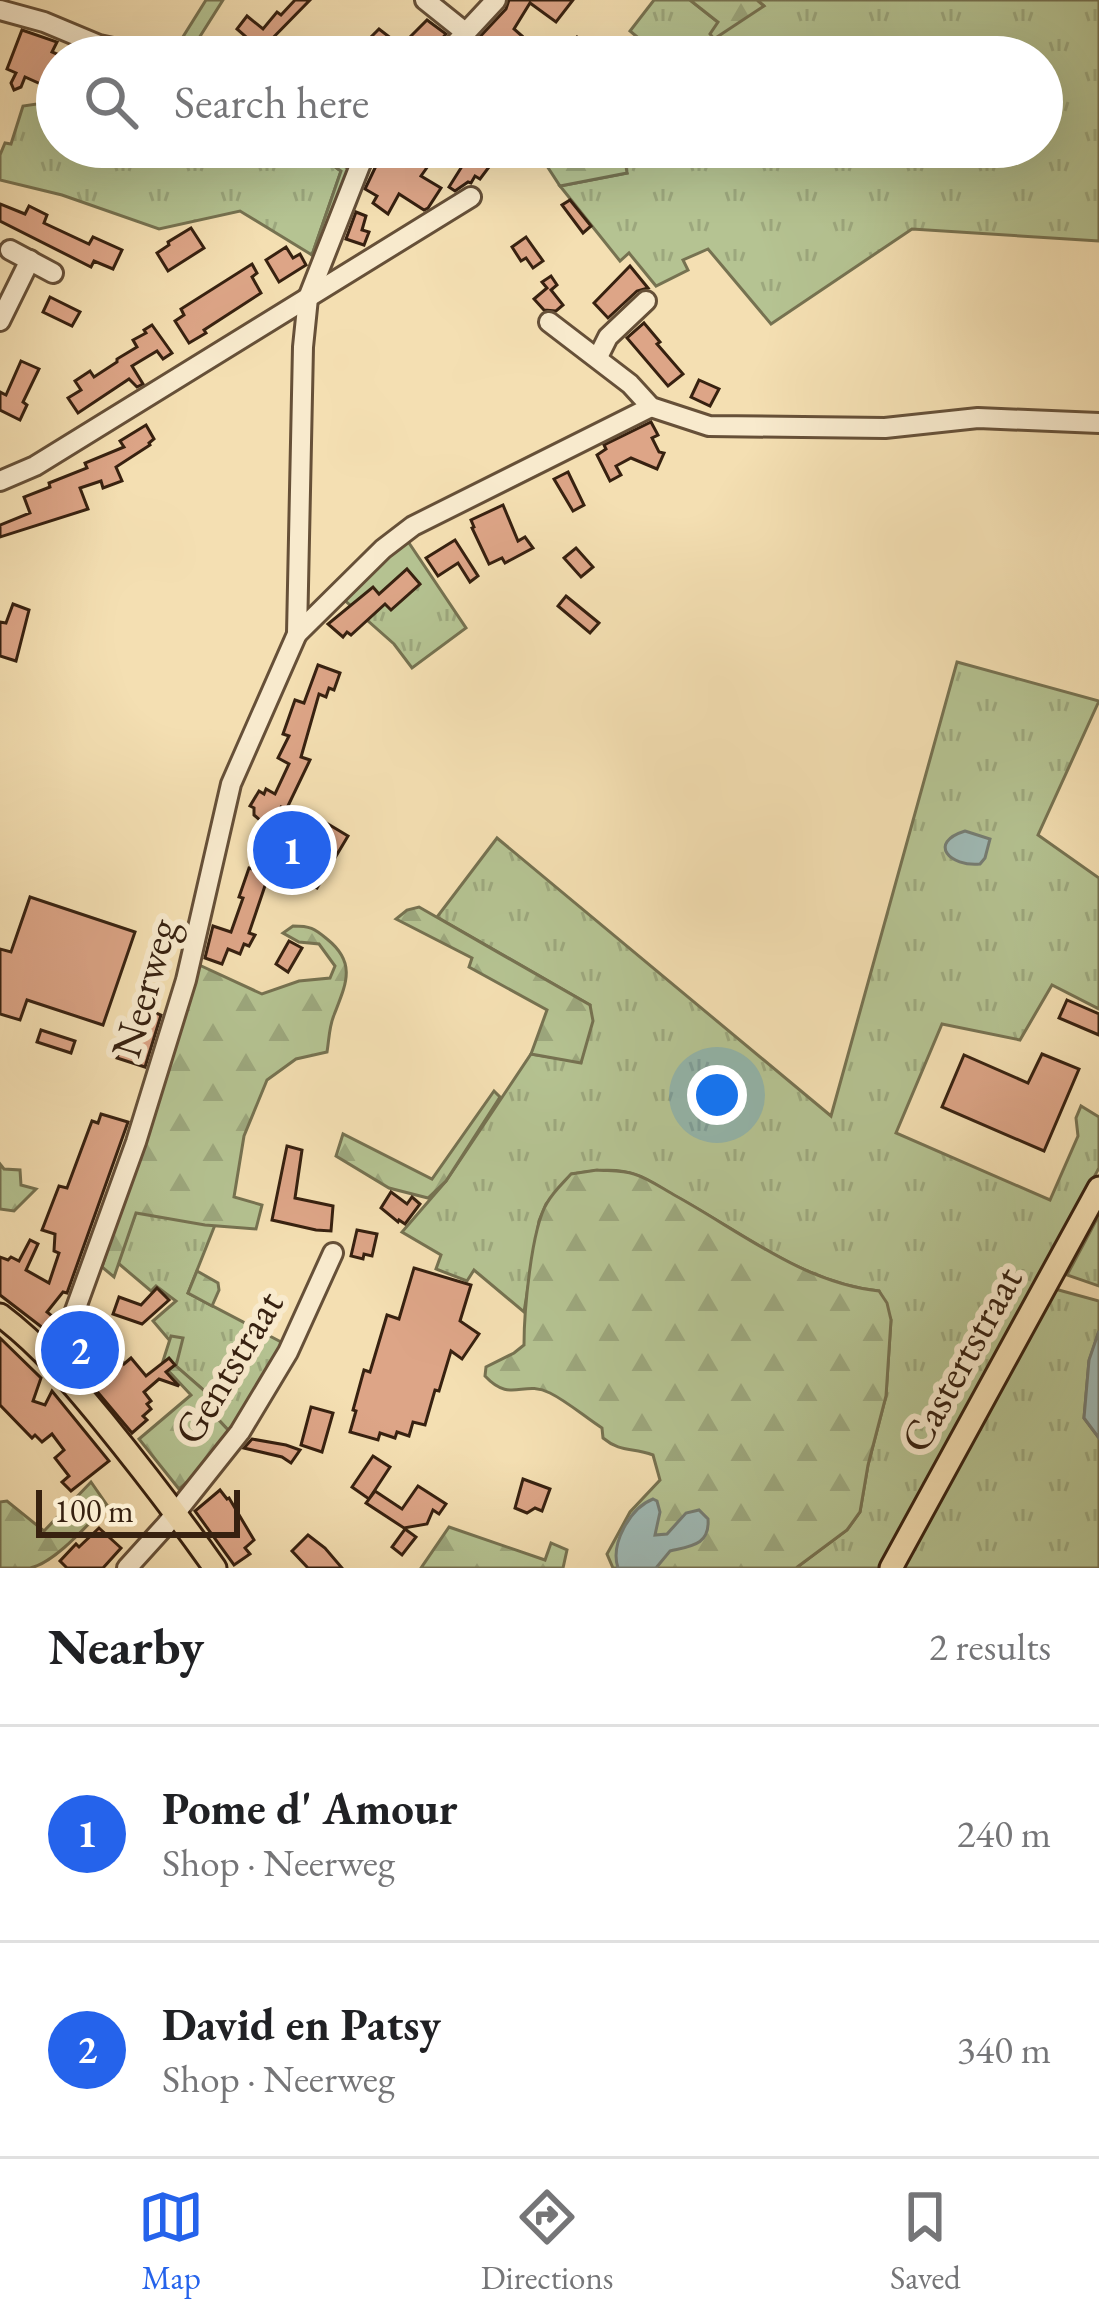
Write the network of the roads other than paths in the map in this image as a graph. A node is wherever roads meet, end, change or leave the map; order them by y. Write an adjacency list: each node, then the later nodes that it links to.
1 (425, 0): 4 (street)
2 (496, 0): 4 (street)
3 (0, 10): 5 (street)
4 (465, 32): 6 (street)
5 (77, 36)
6 (461, 36)
7 (360, 168): 12 (street, Neerweg)
8 (471, 197): 12 (street)
9 (10, 250): 10 (street)
10 (30, 260): 11 (street); 14 (street)
11 (53, 273)
12 (308, 298): 19 (street); 20 (street, Neerweg)
13 (646, 301): 16 (street)
14 (0, 321)
15 (549, 322): 16 (street)
16 (598, 357): 17 (street)
17 (651, 407): 18 (street); 20 (street, Neerweg)
18 (1099, 423)
19 (0, 481)
20 (298, 634): 24 (street, Neerweg)
21 (1099, 1188): 28 (main road, Castertstraat)
22 (333, 1252): 25 (street, Gentstraat)
23 (0, 1315): 24 (main road)
24 (51, 1360): 25 (main road)
25 (176, 1512): 26 (street, Gentstraat); 27 (main road)
26 (128, 1568)
27 (215, 1568)
28 (892, 1568)

